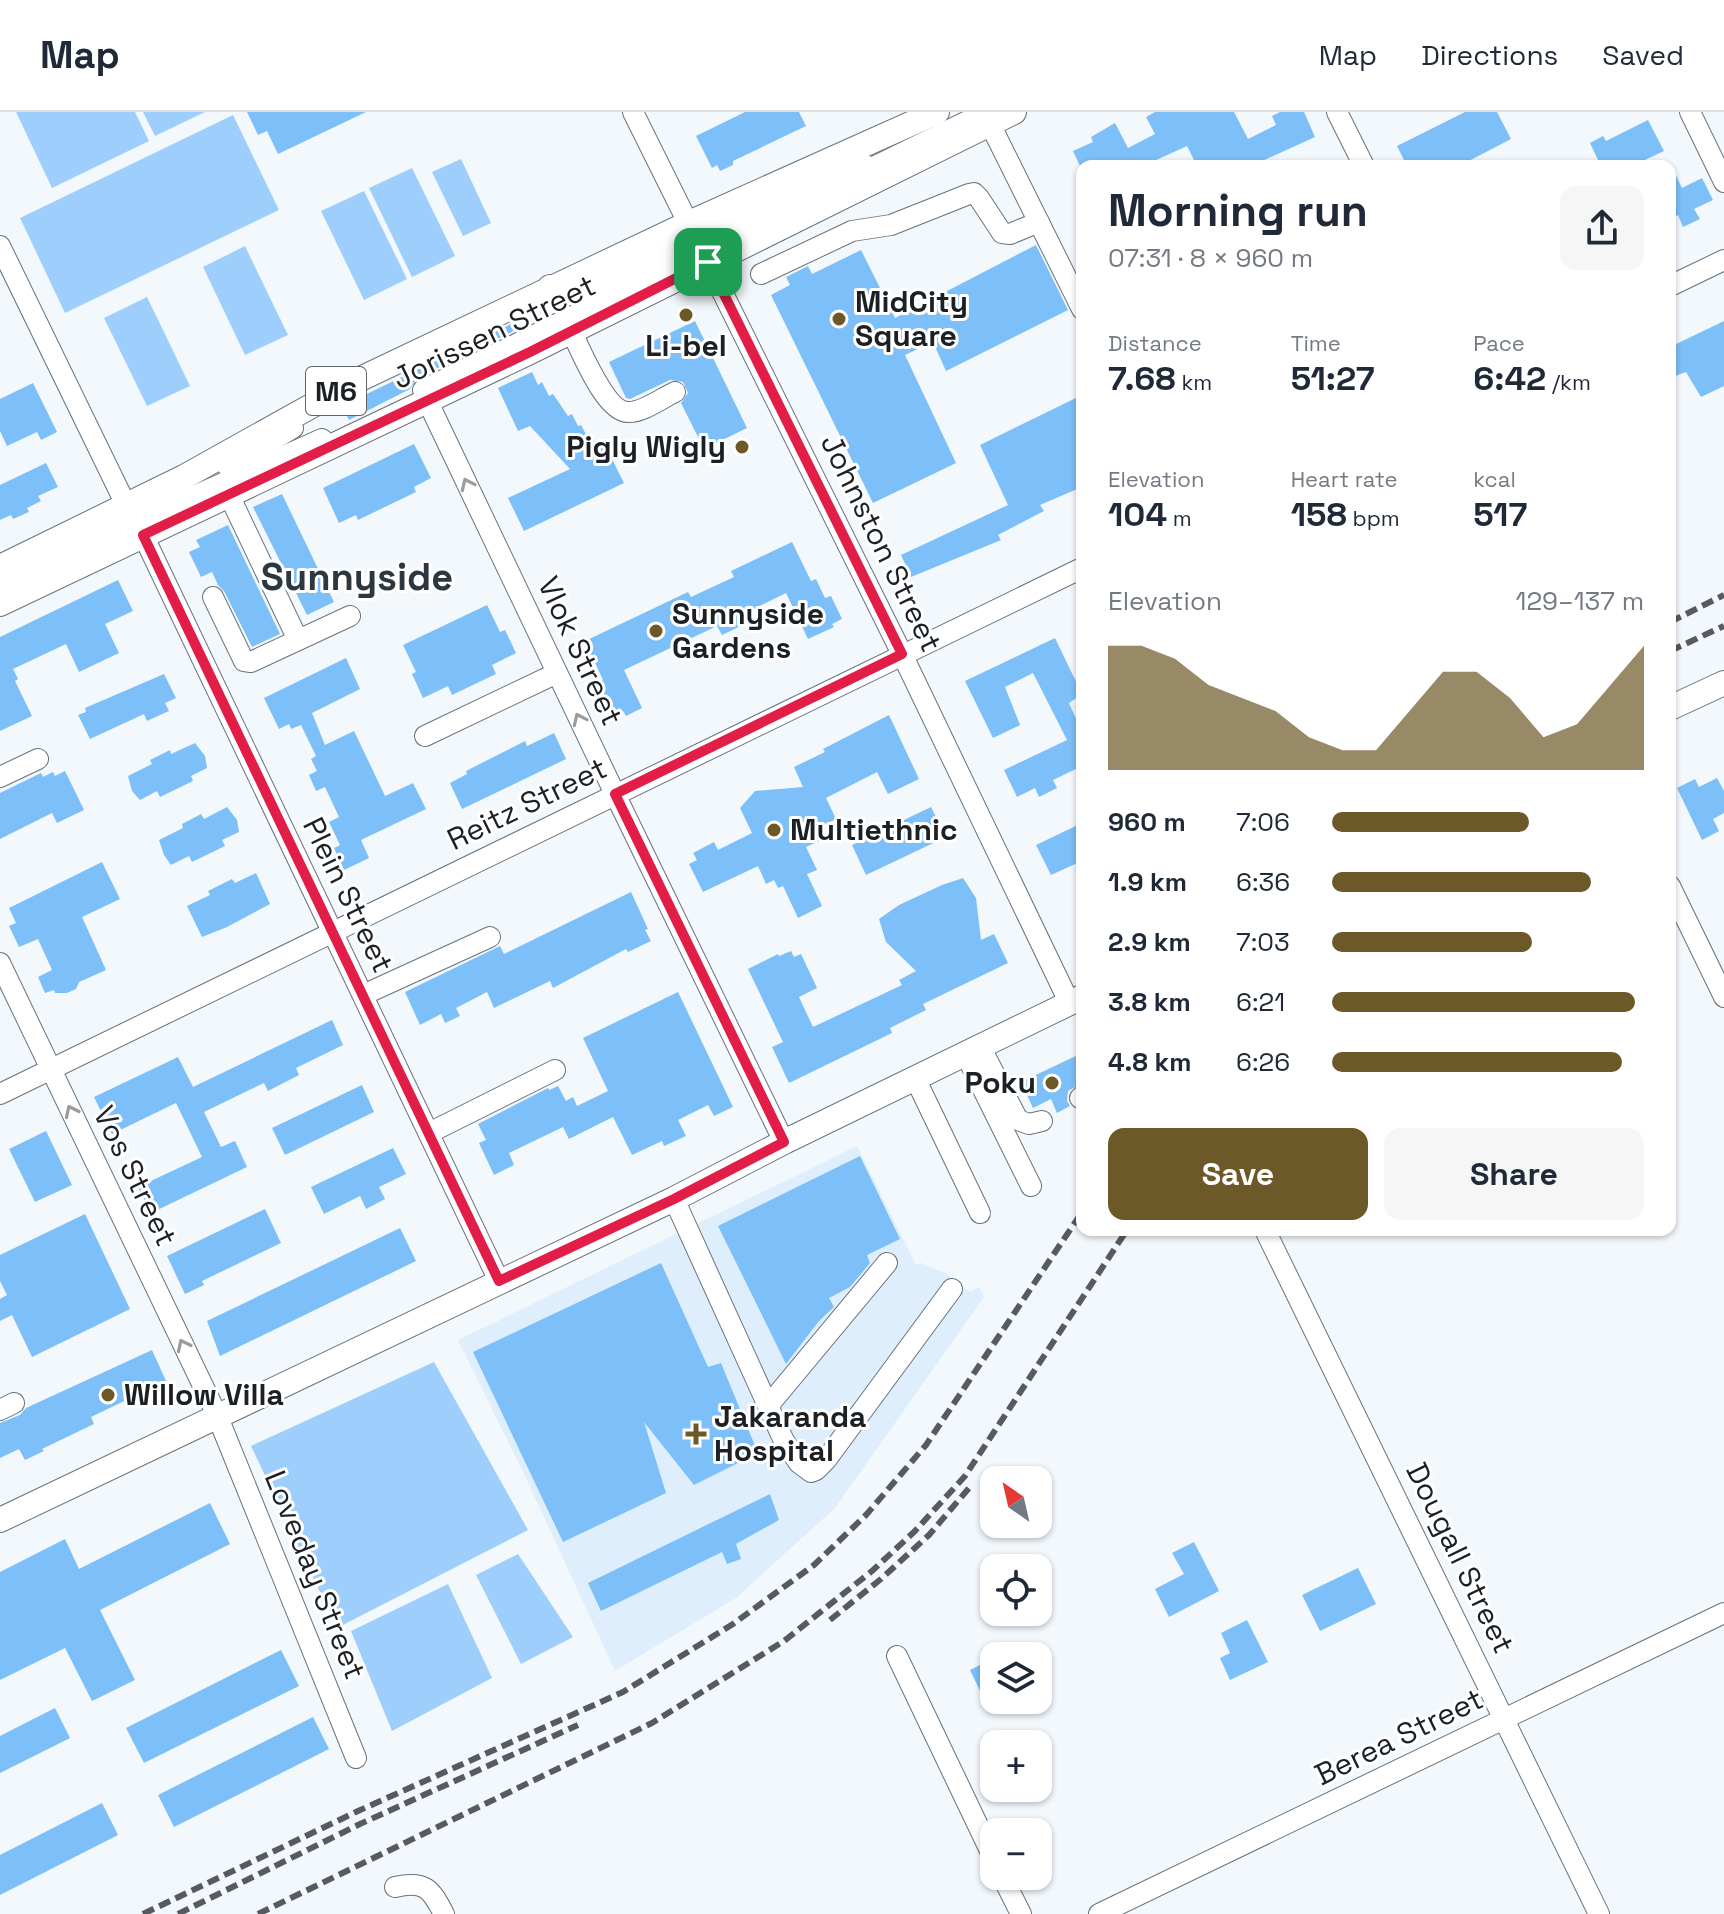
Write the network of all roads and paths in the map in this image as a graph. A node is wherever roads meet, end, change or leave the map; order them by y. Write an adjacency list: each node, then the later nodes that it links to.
1 (633, 112): 14 (street, Johnston Street)
2 (937, 112): 14 (main road, Jorissen Street / M6)
3 (957, 112): 14 (street, Jorissen Street)
4 (1014, 112): 7 (main road, Jorissen Street / M6)
5 (1337, 112): 9 (street)
6 (1690, 112): 10 (street)
7 (988, 118): 8 (main road, Jorissen Street / M6); 12 (street)
8 (903, 159): 11 (main road, Jorissen Street / M6); 14 (main road)
9 (1361, 160)
10 (1724, 182)
11 (836, 199): 13 (street); 14 (main road, Jorissen Street / M6)
12 (1039, 222): 13 (street); 20 (street)
13 (852, 231): 17 (street)
14 (698, 241): 19 (main road, Jorissen Street / M6); 21 (main road, Jorissen Street / M6); 29 (street, Jorissen Street); 34 (street, Johnston Street)
15 (0, 246): 25 (street)
16 (1724, 260): 18 (street)
17 (761, 274)
18 (1676, 283)
19 (554, 288): 25 (main road, Jorissen Street / M6); 29 (street, Jorissen Street)
20 (1076, 297)
21 (571, 331): 22 (street); 23 (main road, Jorissen Street / M6)
22 (675, 392)
23 (427, 400): 24 (main road, Jorissen Street / M6); 35 (street, Vlok Street, one-way to 23)
24 (229, 495): 26 (main road, Jorissen Street / M6); 33 (street)
25 (126, 505): 27 (main road, Jorissen Street / M6)
26 (143, 535): 31 (main road, Jorissen Street / M6); 43 (street, Plein Street)
27 (0, 567)
28 (1076, 571): 34 (street, Reitz Street)
29 (0, 586)
30 (213, 597): 33 (street)
31 (0, 604)
32 (350, 616): 33 (street)
33 (298, 640)
34 (902, 654): 41 (street, Reitz Street); 48 (street, Johnston Street)
35 (557, 673): 38 (street); 41 (street, Vlok Street, one-way to 35)
36 (1724, 683): 37 (main road)
37 (1676, 705)
38 (425, 736)
39 (38, 759): 40 (street)
40 (0, 777)
41 (615, 794): 43 (street, Reitz Street); 56 (street, Vlok Street)
42 (1676, 898): 47 (street)
43 (333, 932): 46 (street, Plein Street); 50 (street, Reitz Street)
44 (490, 937): 46 (street)
45 (0, 963): 50 (street, Vos Street)
46 (363, 995): 55 (street, Plein Street)
47 (1724, 997)
48 (1076, 1000): 49 (main road)
49 (973, 1052): 52 (main road); 54 (street); 57 (street)
50 (51, 1070): 53 (street, Reitz Street); 65 (street, Vos Street, one-way to 50)
51 (555, 1070): 55 (street)
52 (916, 1080): 56 (main road); 59 (street)
53 (0, 1094)
54 (1042, 1121)
55 (429, 1133): 62 (street, Plein Street)
56 (784, 1142): 58 (main road)
57 (1031, 1186)
58 (674, 1199): 62 (main road); 64 (street)
59 (980, 1213)
60 (1268, 1236): 69 (street, Dougall Street)
61 (887, 1263): 64 (street)
62 (499, 1281): 65 (main road)
63 (952, 1289): 64 (street)
64 (768, 1406)
65 (217, 1415): 66 (main road); 70 (street, Loveday Street)
66 (0, 1520)
67 (1724, 1613): 69 (street, Berea Street)
68 (897, 1656): 71 (street)
69 (1505, 1719): 76 (street, Berea Street); 77 (street, Dougall Street)
70 (356, 1758)
71 (980, 1830)
72 (395, 1887): 74 (street)
73 (1009, 1890): 75 (street)
74 (444, 1914)
75 (1021, 1914)
76 (1099, 1914)
77 (1599, 1914)

